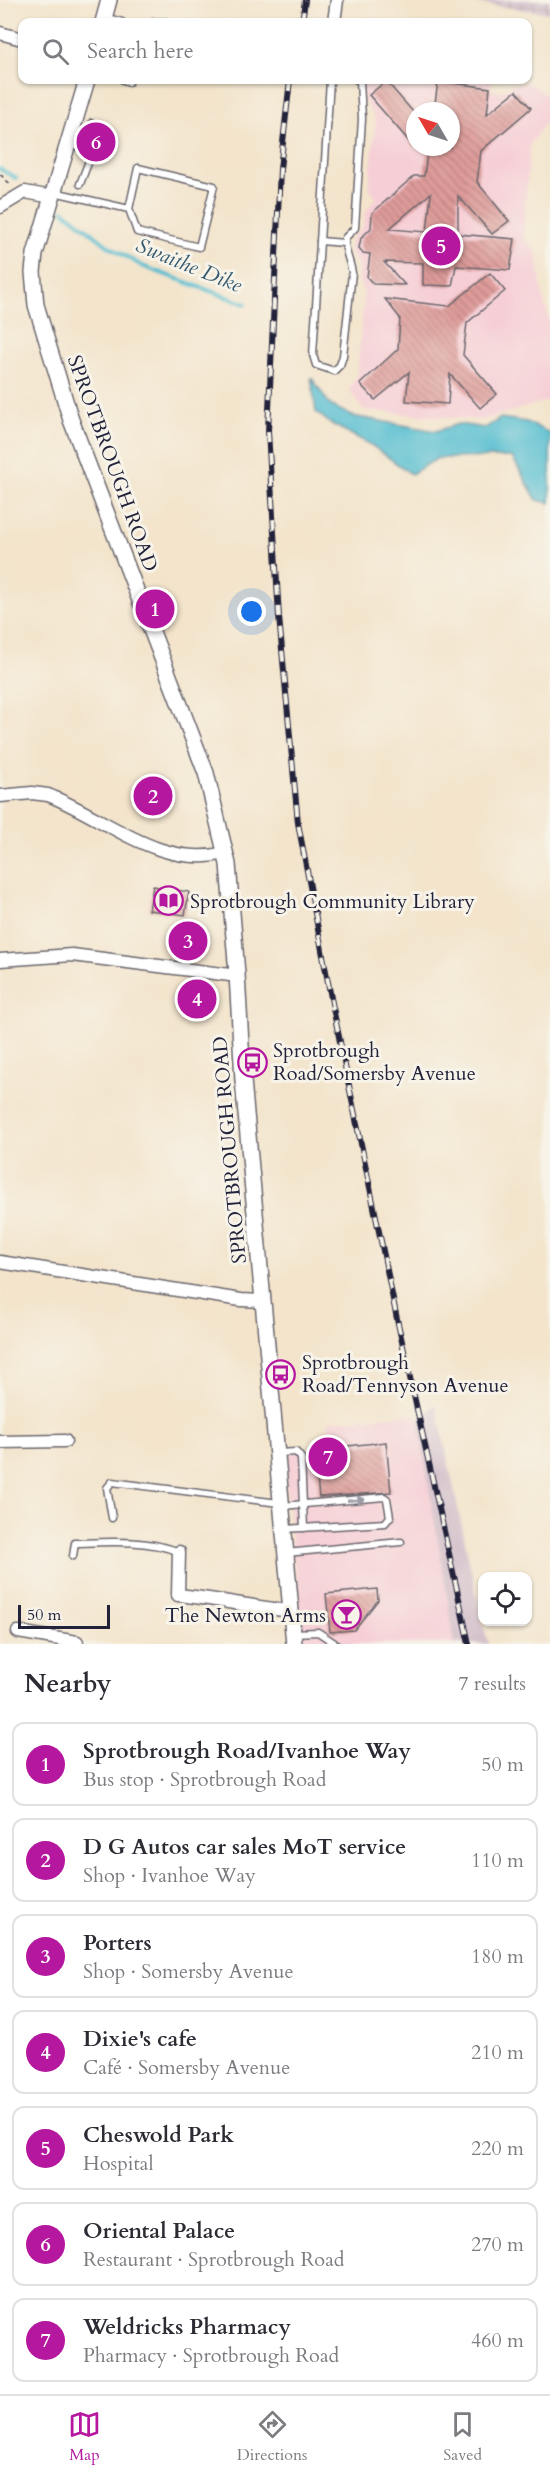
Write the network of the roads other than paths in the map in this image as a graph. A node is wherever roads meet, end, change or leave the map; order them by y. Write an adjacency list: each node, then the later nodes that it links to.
1 (109, 0): 3 (street)
2 (337, 0): 4 (street)
3 (104, 18)
4 (335, 18)
5 (0, 33): 6 (street)
6 (18, 38)
7 (86, 84): 10 (street, SPROTBROUGH ROAD)
8 (330, 84): 15 (lane)
9 (360, 84): 16 (lane)
10 (69, 143): 11 (lane); 12 (street, SPROTBROUGH ROAD)
11 (80, 184)
12 (53, 194): 13 (street); 14 (lane); 18 (street, SPROTBROUGH ROAD)
13 (0, 207)
14 (129, 209): 14 (lane)
15 (320, 241): 16 (lane); 16 (lane)
16 (345, 243)
17 (0, 796): 18 (street)
18 (225, 853): 20 (street, SPROTBROUGH ROAD)
19 (0, 960): 20 (street)
20 (237, 974): 22 (street, SPROTBROUGH ROAD)
21 (0, 1262): 22 (street)
22 (262, 1301): 25 (street, SPROTBROUGH ROAD)
23 (65, 1441): 24 (street)
24 (0, 1442)
25 (277, 1453): 26 (lane); 27 (street, SPROTBROUGH ROAD)
26 (302, 1504): 27 (lane); 29 (lane); 29 (lane, one-way to 29)
27 (282, 1505): 28 (lane); 30 (street, SPROTBROUGH ROAD)
28 (112, 1518)
29 (304, 1528): 30 (lane)
30 (283, 1529): 33 (street, SPROTBROUGH ROAD)
31 (401, 1542): 33 (lane)
32 (179, 1552): 34 (lane); 35 (street)
33 (286, 1553): 35 (street, SPROTBROUGH ROAD)
34 (73, 1556)
35 (291, 1611): 37 (street, SPROTBROUGH ROAD)
36 (18, 1632): 38 (street)
37 (294, 1639): 40 (lane)
38 (44, 1640): 39 (street)
39 (77, 1642)
40 (336, 1644)

